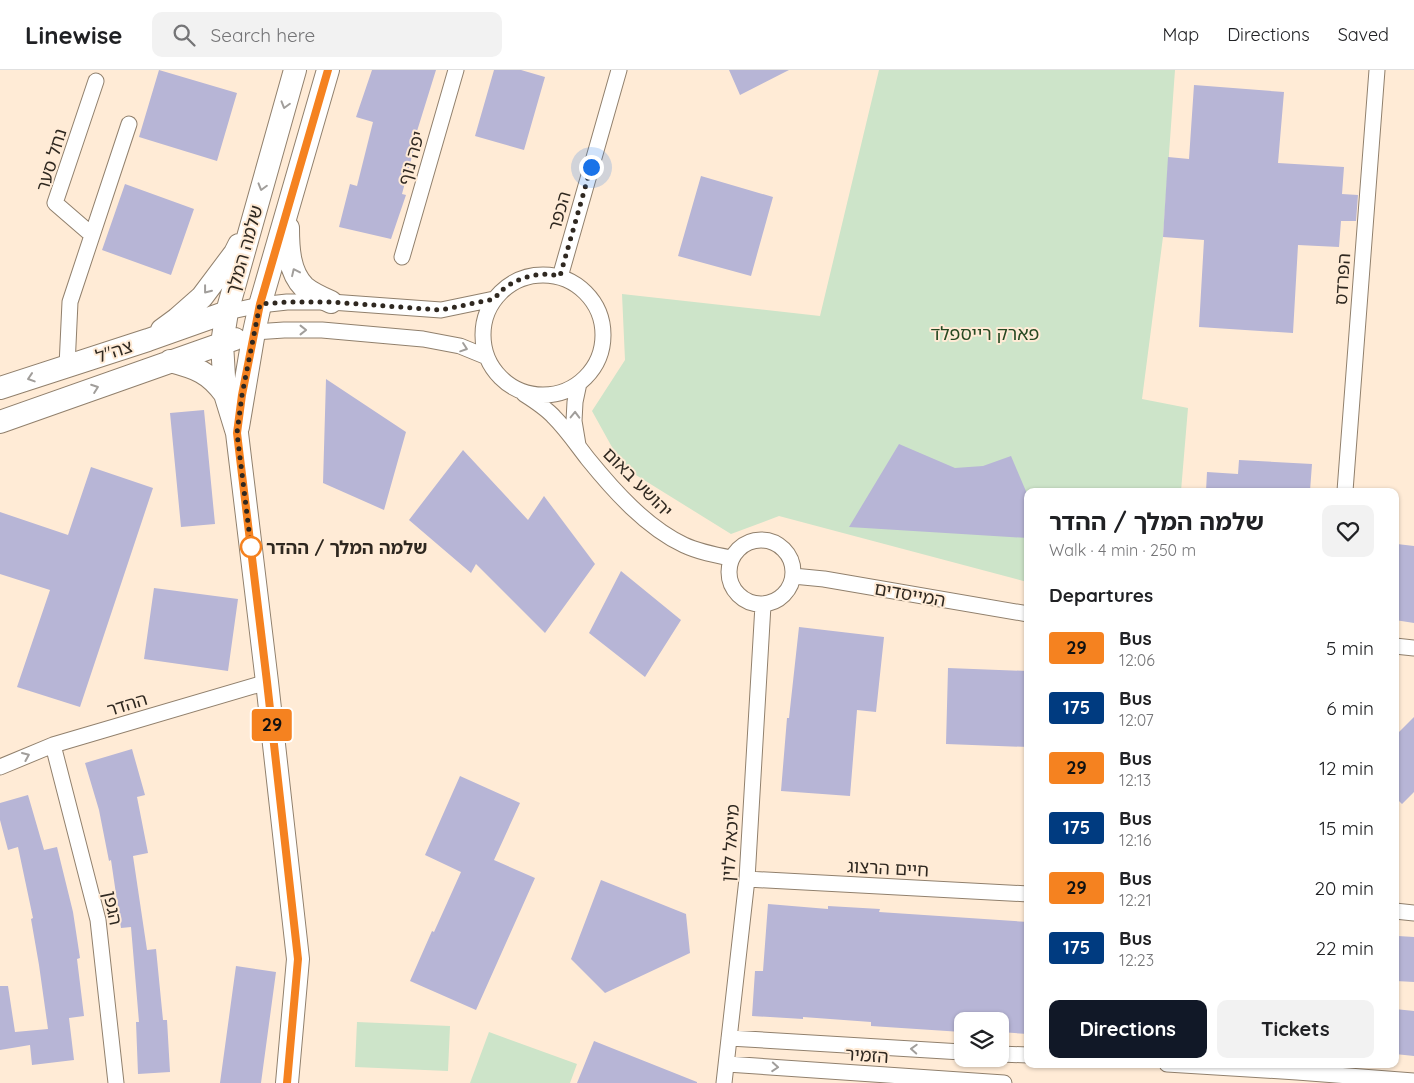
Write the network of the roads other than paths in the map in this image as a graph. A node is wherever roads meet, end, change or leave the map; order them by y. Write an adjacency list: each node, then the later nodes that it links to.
1 (295, 70): 9 (street, שלמה המלך, one-way to 9)
2 (328, 70): 8 (street, שלמה המלך)
3 (456, 70): 11 (street, יפה נוף)
4 (619, 70): 12 (street, הכפר)
5 (1377, 70): 30 (street, הפרדס)
6 (96, 82): 10 (street, נחל סער)
7 (129, 124): 10 (street)
8 (289, 203): 14 (street, one-way to 8); 15 (street, שלמה המלך)
9 (252, 220): 16 (street, שלמה המלך); 18 (street, one-way to 18)
10 (92, 235): 22 (street)
11 (402, 257)
12 (560, 276): 13 (street); 23 (street)
13 (494, 299): 14 (street); 20 (street)
14 (331, 302): 15 (street)
15 (260, 304): 16 (street); 17 (street, שלמה המלך)
16 (227, 312): 18 (street, צה"ל); 19 (street, שלמה המלך)
17 (254, 332): 19 (street); 20 (street, one-way to 20); 28 (street, שלמה המלך)
18 (148, 340): 22 (street, צה"ל)
19 (222, 343): 21 (street, צה"ל); 26 (street, שלמה המלך)
20 (487, 357): 24 (street)
21 (170, 361): 26 (street); 27 (street, צה"ל, one-way to 21)
22 (67, 366): 25 (street, צה"ל, one-way to 25)
23 (579, 383): 24 (street); 29 (street, one-way to 23)
24 (509, 385): 29 (street)
25 (0, 388)
26 (225, 394): 28 (street, שלמה המלך)
27 (0, 422)
28 (237, 433): 37 (street, שלמה המלך)
29 (578, 447): 31 (street, יהושע באום)
30 (1345, 488)
31 (731, 558): 32 (street); 33 (street)
32 (793, 576): 33 (street); 34 (street, המייסדים)
33 (763, 605): 40 (street, מיכאל לוין)
34 (1024, 613)
35 (1399, 646): 36 (street)
36 (1414, 648)
37 (267, 682): 38 (street, ההדר); 53 (street, שלמה המלך)
38 (53, 745): 39 (street, ההדר, one-way to 38); 52 (street, הגפן)
39 (0, 767)
40 (747, 879): 41 (street, חיים הרצוג); 44 (street, מיכאל לוין)
41 (1024, 894)
42 (1399, 911): 43 (street)
43 (1414, 913)
44 (729, 1038): 45 (street, הזמיר, one-way to 44); 48 (street, מיכאל לוין)
45 (954, 1052)
46 (1009, 1054): 47 (street)
47 (1024, 1055)
48 (727, 1064): 54 (street, מיכאל לוין); 55 (street, הזמיר, one-way to 55)
49 (1238, 1068): 50 (street); 56 (street)
50 (1281, 1071): 51 (street); 57 (street)
51 (1414, 1081)
52 (116, 1083)
53 (287, 1083)
54 (724, 1083)
55 (1004, 1083)
56 (1251, 1083)
57 (1268, 1083)

